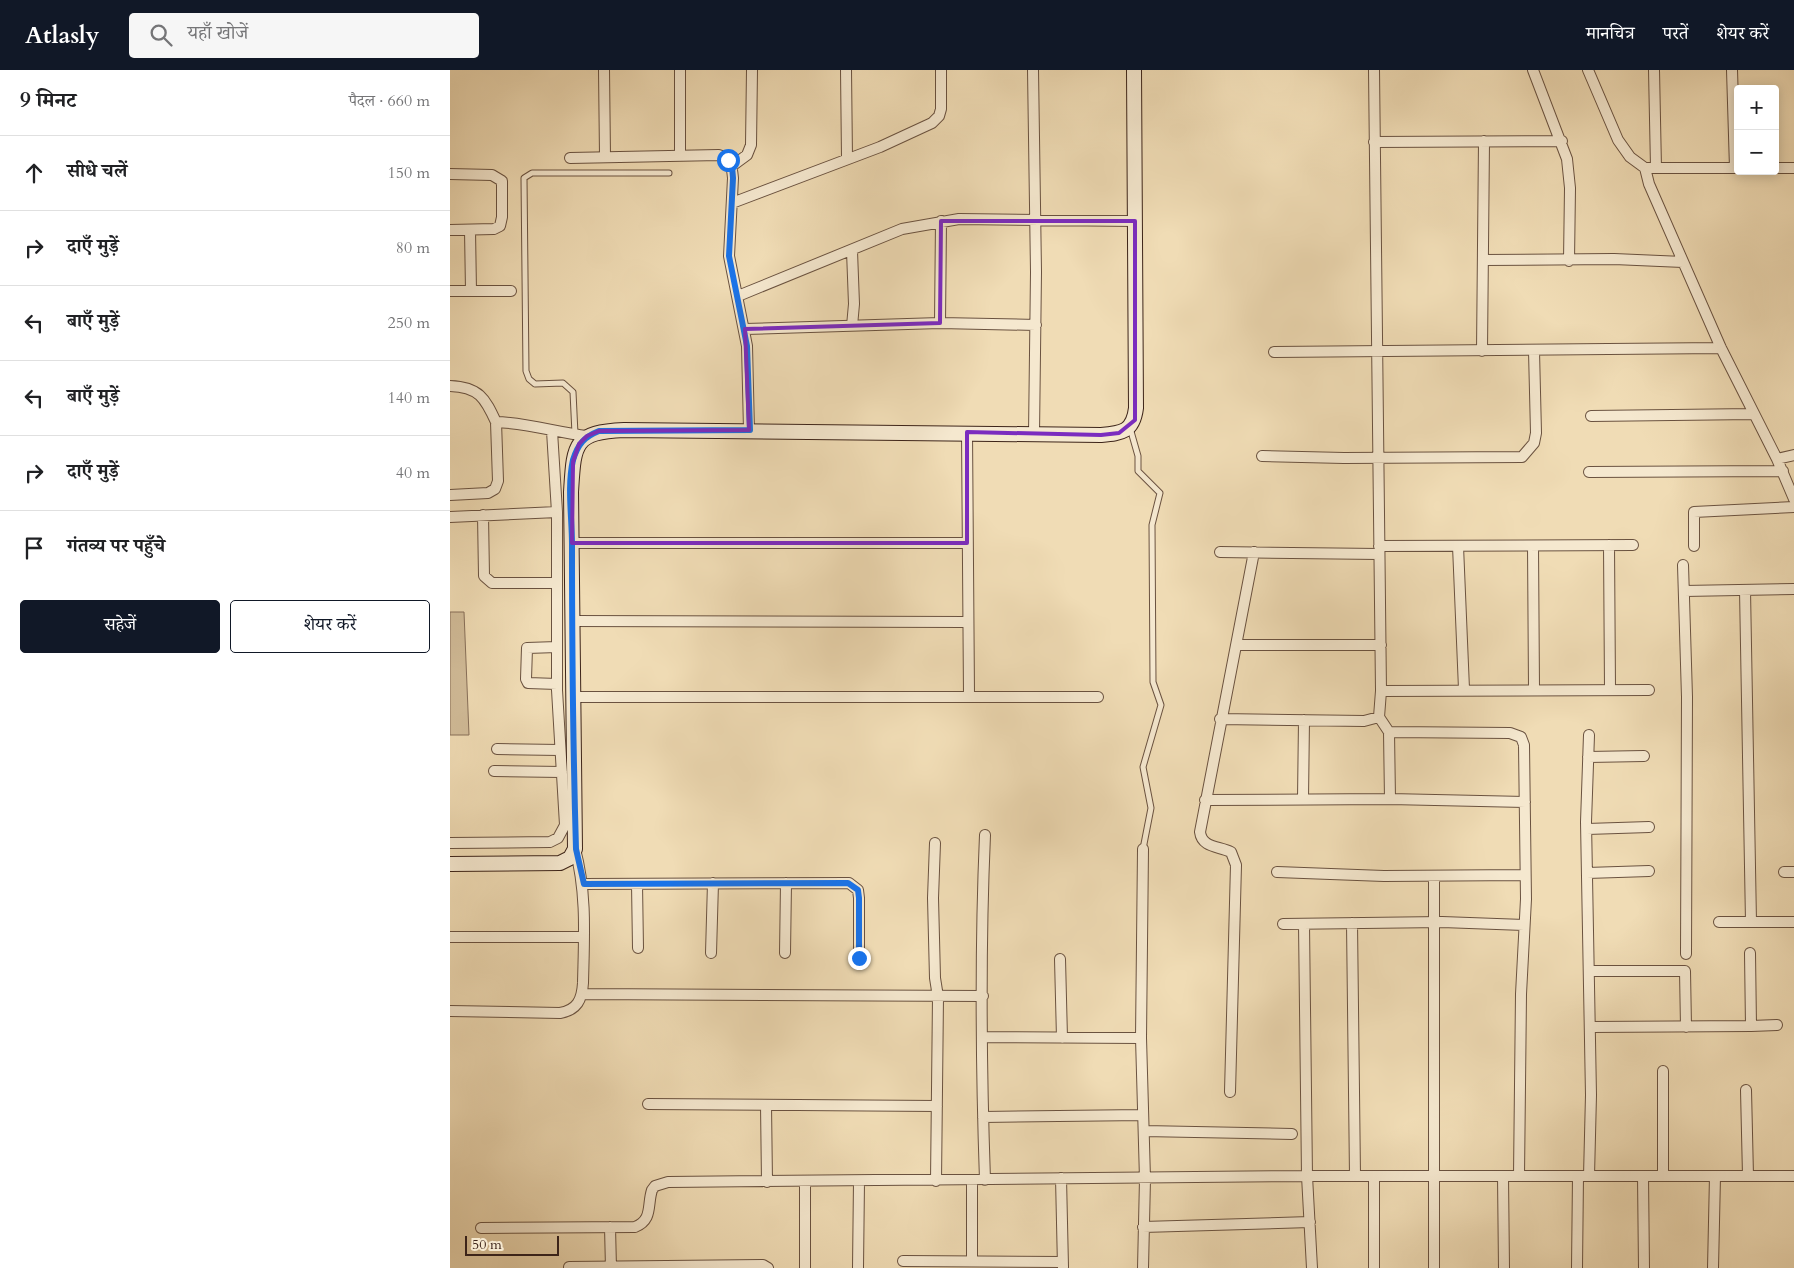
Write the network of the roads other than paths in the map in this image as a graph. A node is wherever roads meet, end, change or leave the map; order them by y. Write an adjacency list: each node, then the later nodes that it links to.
1 (604, 70): 17 (street)
2 (680, 70): 18 (street)
3 (752, 70): 21 (street)
4 (846, 70): 20 (street)
5 (941, 70): 20 (street)
6 (1033, 70): 29 (street)
7 (1134, 70): 31 (street)
8 (1374, 70): 16 (street)
9 (1533, 70): 15 (street)
10 (1588, 70): 22 (street)
11 (1654, 70): 22 (street)
12 (1732, 70): 13 (street)
13 (1734, 130)
14 (1484, 141): 15 (street); 16 (street); 35 (street)
15 (1562, 141): 36 (street)
16 (1374, 142): 47 (street)
17 (605, 156): 18 (street); 19 (street)
18 (680, 156): 21 (street)
19 (570, 158)
20 (847, 158): 28 (street)
21 (732, 166): 28 (street)
22 (1650, 168): 23 (street); 37 (street)
23 (1734, 168)
24 (1779, 168): 25 (street)
25 (1794, 168)
26 (668, 173): 60 (lane)
27 (450, 174): 33 (street)
28 (732, 203): 41 (street)
29 (1035, 220): 30 (street); 31 (street); 43 (street)
30 (941, 221): 34 (street); 42 (street)
31 (1135, 221): 55 (street)
32 (450, 230): 33 (street)
33 (470, 230): 39 (street)
34 (852, 251): 41 (street); 44 (street)
35 (1483, 260): 36 (street); 48 (street)
36 (1569, 260): 37 (street)
37 (1683, 262): 46 (street)
38 (450, 291): 39 (street)
39 (471, 291): 40 (street)
40 (511, 291)
41 (738, 296): 45 (street)
42 (940, 323): 43 (street); 44 (street)
43 (1036, 325): 59 (street)
44 (852, 326): 45 (street)
45 (745, 329): 56 (street)
46 (1721, 348): 49 (street); 52 (street)
47 (1376, 350): 48 (street); 50 (street); 63 (street)
48 (1482, 351): 49 (street)
49 (1534, 351): 63 (street)
50 (1274, 352)
51 (450, 386): 54 (street)
52 (1753, 414): 53 (street); 64 (street)
53 (1591, 416)
54 (496, 422): 57 (street); 67 (street)
55 (1130, 427): 59 (street); 123 (lane)
56 (750, 430): 58 (street); 60 (street)
57 (552, 431): 60 (street); 70 (street)
58 (967, 432): 59 (street); 74 (street)
59 (1034, 434)
60 (581, 435): 73 (street)
61 (1794, 455): 64 (street)
62 (1262, 456): 63 (street)
63 (1377, 458): 80 (street)
64 (1777, 459): 65 (street)
65 (1783, 471): 66 (street); 68 (street)
66 (1589, 472)
67 (450, 495)
68 (1794, 498)
69 (1794, 508): 79 (street)
70 (557, 512): 71 (street); 84 (street)
71 (483, 516): 72 (street); 84 (street)
72 (450, 517)
73 (572, 543): 74 (street); 88 (street)
74 (967, 543): 89 (street)
75 (1609, 545): 76 (street); 78 (street); 95 (street)
76 (1633, 545)
77 (1458, 546): 78 (street); 80 (street); 94 (street)
78 (1533, 546): 96 (street)
79 (1694, 546)
80 (1379, 550): 82 (street); 91 (street)
81 (1220, 552): 82 (street)
82 (1254, 552): 90 (street)
83 (1683, 566): 87 (street)
84 (557, 583): 92 (street)
85 (1794, 589): 86 (street)
86 (1745, 590): 87 (street); 136 (street)
87 (1684, 591): 148 (street)
88 (572, 621): 89 (street); 100 (street)
89 (968, 622): 99 (street)
90 (1236, 645): 91 (street); 103 (street)
91 (1381, 645): 98 (street)
92 (557, 647): 93 (street); 93 (street)
93 (557, 684): 108 (street)
94 (1464, 689): 96 (street); 98 (street)
95 (1610, 689): 96 (street); 97 (street)
96 (1534, 690)
97 (1649, 690)
98 (1381, 691): 102 (street)
99 (969, 695): 100 (street); 101 (street)
100 (574, 697): 122 (street)
101 (1098, 697)
102 (1378, 717): 104 (street); 105 (street)
103 (1220, 719): 104 (street); 114 (street)
104 (1304, 720): 115 (street)
105 (1389, 732): 113 (street); 116 (street)
106 (1589, 735): 109 (street)
107 (497, 749): 108 (street)
108 (560, 750): 112 (street)
109 (1588, 756): 110 (street); 118 (street)
110 (1644, 756)
111 (494, 771): 112 (street)
112 (562, 772): 120 (street)
113 (1390, 799): 115 (street); 116 (street)
114 (1205, 800): 115 (street); 165 (street)
115 (1303, 800)
116 (1525, 802): 128 (street)
117 (1649, 827): 118 (street)
118 (1587, 829): 127 (street)
119 (985, 835): 153 (street)
120 (450, 843)
121 (935, 843): 154 (street)
122 (576, 849): 124 (street); 132 (street)
123 (1144, 849): 162 (street)
124 (450, 864)
125 (1649, 871): 127 (street)
126 (1277, 872): 129 (street)
127 (1587, 873): 151 (street)
128 (1525, 875): 129 (street); 141 (street)
129 (1434, 876): 134 (street)
130 (713, 883): 131 (street); 133 (street); 145 (street)
131 (786, 883): 146 (street); 149 (street)
132 (584, 884): 133 (street); 142 (street)
133 (637, 884): 144 (street)
134 (1434, 922): 138 (street); 141 (street); 176 (street)
135 (1719, 922): 136 (street)
136 (1751, 922): 137 (street)
137 (1794, 922)
138 (1352, 923): 140 (street); 174 (street)
139 (1283, 924): 140 (street)
140 (1304, 924): 173 (street)
141 (1524, 924): 178 (street)
142 (584, 936): 143 (street); 152 (street)
143 (450, 938)
144 (638, 948)
145 (711, 953)
146 (785, 953)
147 (1750, 953): 157 (street)
148 (1686, 954)
149 (859, 958)
150 (1060, 959): 161 (street)
151 (1590, 971): 158 (street); 159 (street)
152 (582, 994): 154 (street); 155 (street)
153 (983, 996): 154 (street); 160 (street)
154 (938, 997): 168 (street)
155 (450, 1012)
156 (1777, 1025): 157 (street)
157 (1751, 1026): 158 (street)
158 (1686, 1027): 159 (street)
159 (1591, 1028): 180 (street)
160 (983, 1037): 161 (street); 170 (street)
161 (1062, 1038): 162 (street)
162 (1141, 1038): 169 (street)
163 (1663, 1071): 182 (street)
164 (1746, 1090): 184 (street)
165 (1230, 1092)
166 (648, 1104): 167 (street)
167 (766, 1105): 168 (street); 192 (street)
168 (937, 1106): 188 (street)
169 (1142, 1115): 170 (street); 171 (street)
170 (983, 1117): 190 (street)
171 (1144, 1131): 172 (street); 187 (street)
172 (1292, 1134)
173 (1307, 1176): 174 (street); 187 (street); 194 (street)
174 (1355, 1176): 175 (street)
175 (1374, 1176): 176 (street); 208 (street)
176 (1435, 1176): 177 (street); 209 (street)
177 (1504, 1176): 178 (street); 210 (street)
178 (1519, 1176): 179 (street)
179 (1578, 1176): 180 (street); 211 (street)
180 (1589, 1176): 181 (street)
181 (1643, 1176): 182 (street); 212 (street)
182 (1663, 1176): 183 (street)
183 (1715, 1176): 184 (street); 213 (street)
184 (1748, 1176): 185 (street)
185 (1794, 1176)
186 (1061, 1178): 187 (street); 190 (street); 200 (street)
187 (1145, 1179): 196 (street)
188 (936, 1180): 189 (street); 193 (street)
189 (972, 1180): 190 (street); 199 (street)
190 (985, 1180)
191 (805, 1181): 192 (street); 193 (street); 204 (street)
192 (766, 1182): 195 (street)
193 (859, 1182): 205 (street)
194 (1310, 1222): 196 (street); 207 (street)
195 (610, 1227): 197 (street); 202 (street)
196 (1143, 1227): 206 (street)
197 (481, 1228)
198 (902, 1261): 199 (street)
199 (972, 1261): 200 (street)
200 (1063, 1265)
201 (569, 1267): 202 (street)
202 (611, 1268): 203 (street)
203 (768, 1268)
204 (805, 1268)
205 (858, 1268)
206 (1143, 1268)
207 (1312, 1268)
208 (1374, 1268)
209 (1434, 1268)
210 (1504, 1268)
211 (1577, 1268)
212 (1644, 1268)
213 (1713, 1268)

